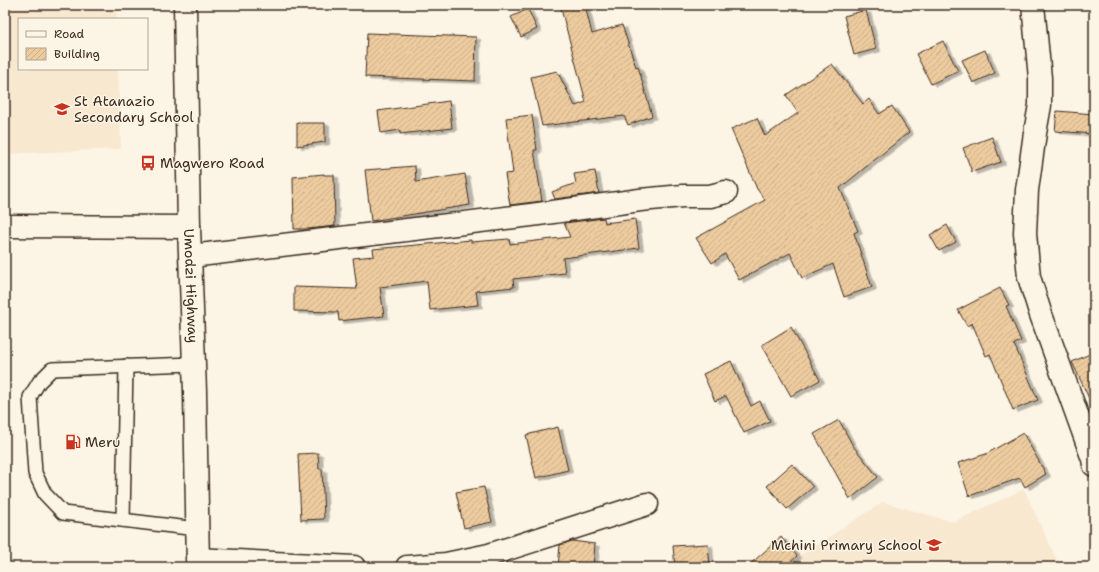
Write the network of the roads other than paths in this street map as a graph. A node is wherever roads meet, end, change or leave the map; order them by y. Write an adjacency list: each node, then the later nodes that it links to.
1 (185, 5): 5 (main road, Umodzi Highway)
2 (1033, 5): 9 (main road)
3 (726, 192): 6 (main road)
4 (5, 226): 5 (main road)
5 (190, 227): 6 (main road, Umodzi Highway)
6 (190, 256): 7 (main road, Umodzi Highway)
7 (194, 364): 8 (lane); 12 (main road, Umodzi Highway)
8 (126, 366): 11 (lane); 11 (lane)
9 (1094, 465)
10 (647, 504): 15 (main road)
11 (123, 520): 12 (lane)
12 (197, 529): 13 (main road, Umodzi Highway)
13 (198, 563): 14 (main road)
14 (354, 567)
15 (407, 567)

